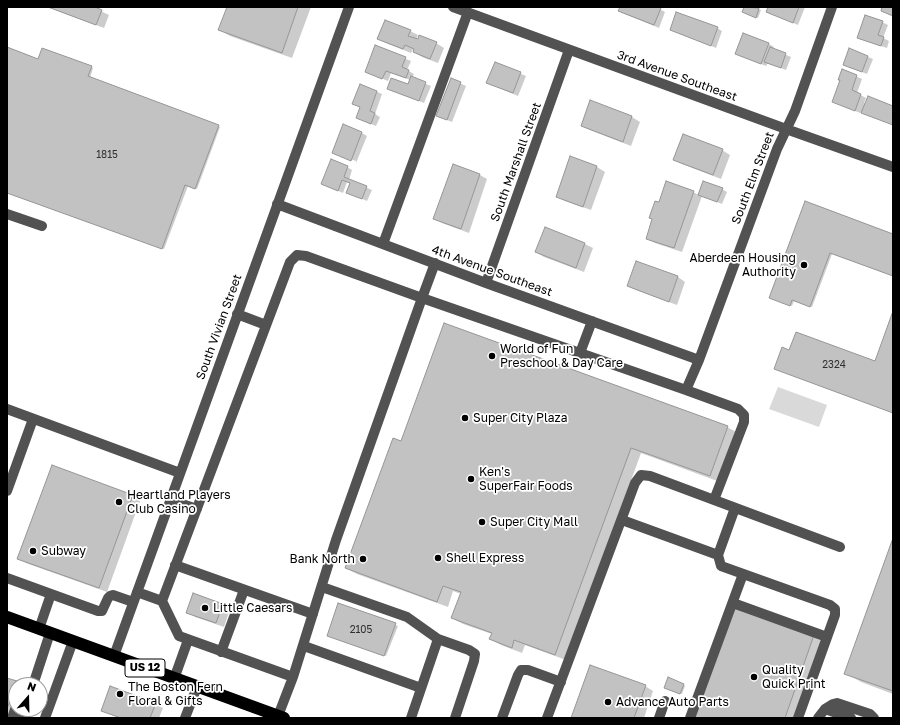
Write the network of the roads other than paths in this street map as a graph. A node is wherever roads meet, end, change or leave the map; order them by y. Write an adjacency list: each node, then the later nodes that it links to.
1 (349, 7): 8 (street, South Vivian Street)
2 (453, 7): 4 (street, 3rd Avenue Southeast)
3 (832, 7): 6 (street, South Elm Street)
4 (468, 12): 5 (street, 3rd Avenue Southeast); 11 (street)
5 (569, 50): 6 (street, 3rd Avenue Southeast); 13 (street, South Marshall Street)
6 (786, 129): 7 (street, 3rd Avenue Southeast); 19 (street, South Elm Street)
7 (893, 167)
8 (277, 204): 11 (street, 4th Avenue Southeast); 15 (street, South Vivian Street)
9 (7, 214): 10 (street)
10 (42, 226)
11 (383, 244): 12 (street, 4th Avenue Southeast)
12 (435, 263): 13 (street, 4th Avenue Southeast); 14 (street)
13 (486, 283): 16 (street, 4th Avenue Southeast)
14 (422, 298): 17 (street); 18 (street); 35 (street)
15 (237, 314): 17 (street); 23 (street, South Vivian Street)
16 (592, 321): 18 (street); 19 (street, 4th Avenue Southeast)
17 (266, 325): 28 (street)
18 (580, 353): 20 (street)
19 (699, 360): 20 (street, South Elm Street)
20 (686, 390): 26 (street)
21 (7, 409): 22 (street)
22 (33, 418): 23 (street); 24 (street)
23 (180, 472): 25 (street, South Vivian Street)
24 (7, 491)
25 (170, 500): 28 (street); 37 (street, South Vivian Street)
26 (714, 500): 27 (street); 29 (street)
27 (735, 508): 30 (street); 31 (street)
28 (197, 509): 32 (street)
29 (622, 520): 31 (street); 55 (street)
30 (840, 547)
31 (718, 555): 33 (street)
32 (176, 565): 36 (street); 39 (street)
33 (743, 574): 41 (street); 45 (street)
34 (7, 578): 38 (street)
35 (322, 587): 42 (street); 46 (street)
36 (244, 590): 42 (street); 50 (street)
37 (137, 592): 39 (street); 40 (street, South Vivian Street)
38 (51, 594): 40 (street); 44 (street)
39 (162, 601): 47 (street)
40 (133, 602): 51 (street, South Vivian Street)
41 (733, 603): 45 (street); 68 (street)
42 (313, 614): 49 (street)
43 (7, 617): 44 (highway, US 12)
44 (45, 631): 48 (highway, US 12); 52 (street)
45 (827, 637): 69 (street)
46 (438, 639): 57 (street); 64 (street)
47 (188, 640): 50 (street); 54 (street)
48 (73, 641): 51 (highway, US 12); 61 (street)
49 (304, 646): 53 (street); 57 (street)
50 (221, 652): 53 (street)
51 (114, 656): 54 (highway, US 12)
52 (35, 677)
53 (293, 677): 60 (street)
54 (174, 679): 56 (highway, US 12)
55 (561, 682): 65 (street); 66 (street)
56 (196, 687): 60 (highway, US 12); 62 (street)
57 (421, 688): 63 (street)
58 (665, 701): 67 (street)
59 (825, 709): 70 (street); 71 (street); 72 (street)
60 (281, 717)
61 (45, 718)
62 (185, 718)
63 (411, 718)
64 (455, 718)
65 (502, 718)
66 (547, 718)
67 (659, 718)
68 (690, 718)
69 (798, 718)
70 (818, 718)
71 (851, 718)
72 (874, 718)

